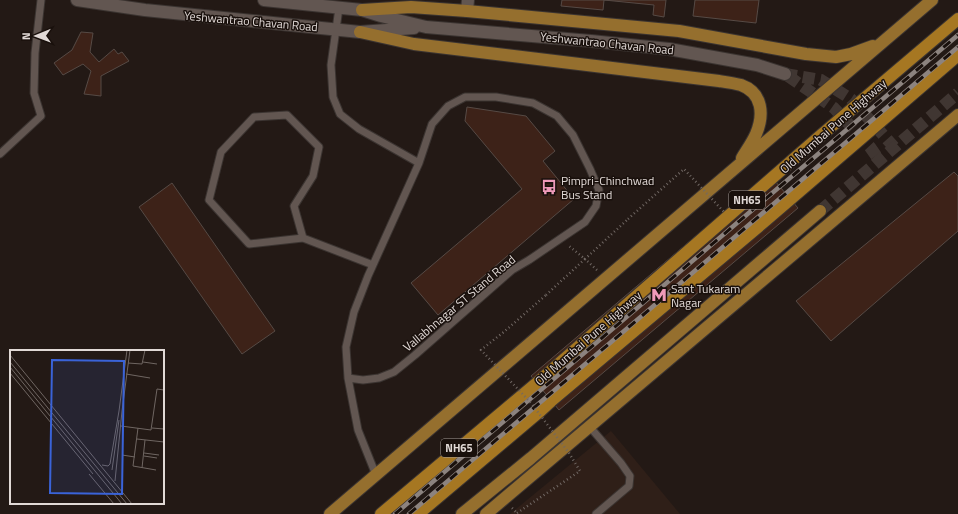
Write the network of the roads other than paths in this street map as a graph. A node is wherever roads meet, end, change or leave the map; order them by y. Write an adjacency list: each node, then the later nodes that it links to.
1 (41, 0): 16 (lane)
2 (77, 0): 10 (street, Yeshwantrao Chavan Road)
3 (264, 0): 6 (street, Yeshwantrao Chavan Road)
4 (932, 0): 12 (main road)
5 (467, 6): 7 (main road); 12 (main road)
6 (339, 8): 7 (street, Yeshwantrao Chavan Road); 10 (lane)
7 (362, 10): 9 (street, Yeshwantrao Chavan Road)
8 (958, 19): 26 (highway, Old Mumbai Pune Highway / NH65)
9 (426, 27): 11 (street, Yeshwantrao Chavan Road); 14 (street, Yeshwantrao Chavan Road)
10 (336, 29): 11 (street, Yeshwantrao Chavan Road); 17 (lane)
11 (360, 32): 18 (main road)
12 (882, 43): 18 (main road)
13 (958, 55): 27 (highway, Old Mumbai Pune Highway / NH65)
14 (785, 74)
15 (958, 115): 23 (main road)
16 (0, 154)
17 (419, 163): 21 (lane, Vallabhnagar ST Stand Road); 22 (lane, Vallabhnagar ST Stand Road)
18 (737, 166): 24 (main road)
19 (820, 211): 28 (main road)
20 (303, 238): 20 (lane); 21 (lane)
21 (373, 265): 22 (lane, Vallabhnagar ST Stand Road)
22 (348, 378): 24 (lane)
23 (589, 426): 29 (main road); 30 (lane)
24 (376, 475): 25 (main road)
25 (330, 514)
26 (380, 514)
27 (418, 514)
28 (462, 514)
29 (486, 514)
30 (596, 514)

